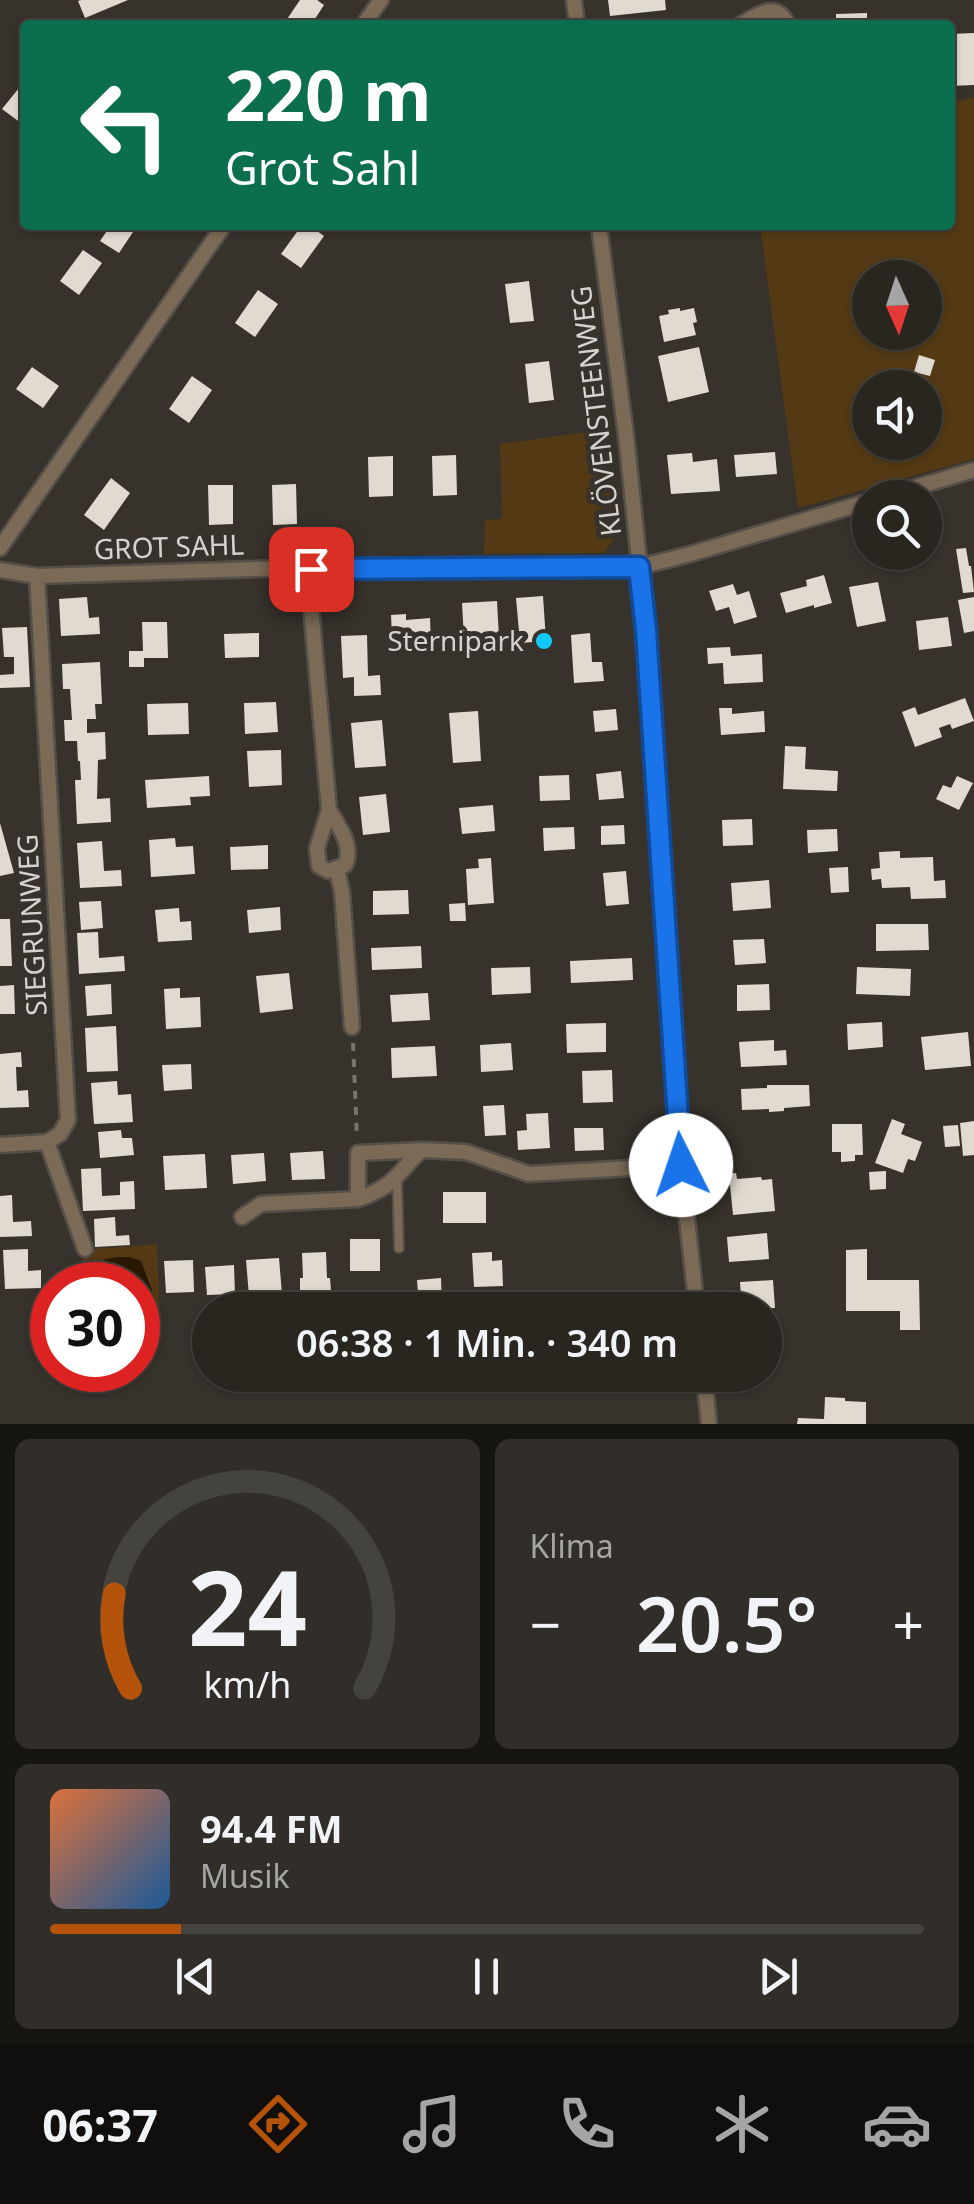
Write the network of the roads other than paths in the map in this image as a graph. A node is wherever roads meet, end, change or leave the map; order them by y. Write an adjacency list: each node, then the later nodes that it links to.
1 (749, 20): 2 (street)
2 (785, 20)
3 (221, 230): 8 (street)
4 (599, 230): 9 (street, KLÖVENSTEENWEG)
5 (974, 470): 6 (street)
6 (940, 480)
7 (852, 505): 9 (street, GROT SAHL)
8 (0, 548)
9 (639, 567): 11 (street, GROT SAHL); 21 (street, KLÖVENSTEENWEG)
10 (288, 568): 11 (street, GROT SAHL); 13 (street, GROT SAHL); 14 (street)
11 (334, 569): 14 (street)
12 (0, 570): 13 (street, GROT SAHL)
13 (37, 576): 18 (street, SIEGRUNWEG)
14 (311, 607): 15 (street)
15 (328, 810): 16 (street); 16 (street)
16 (337, 870): 17 (street)
17 (352, 1026)
18 (47, 1142): 19 (street); 25 (street)
19 (0, 1144)
20 (422, 1150): 21 (street); 22 (street); 23 (street)
21 (681, 1165): 27 (street, KLÖVENSTEENWEG)
22 (397, 1176): 23 (street); 26 (lane)
23 (358, 1199): 24 (street)
24 (242, 1217)
25 (85, 1248)
26 (399, 1248)
27 (695, 1292)
28 (706, 1392): 29 (street)
29 (709, 1424)

